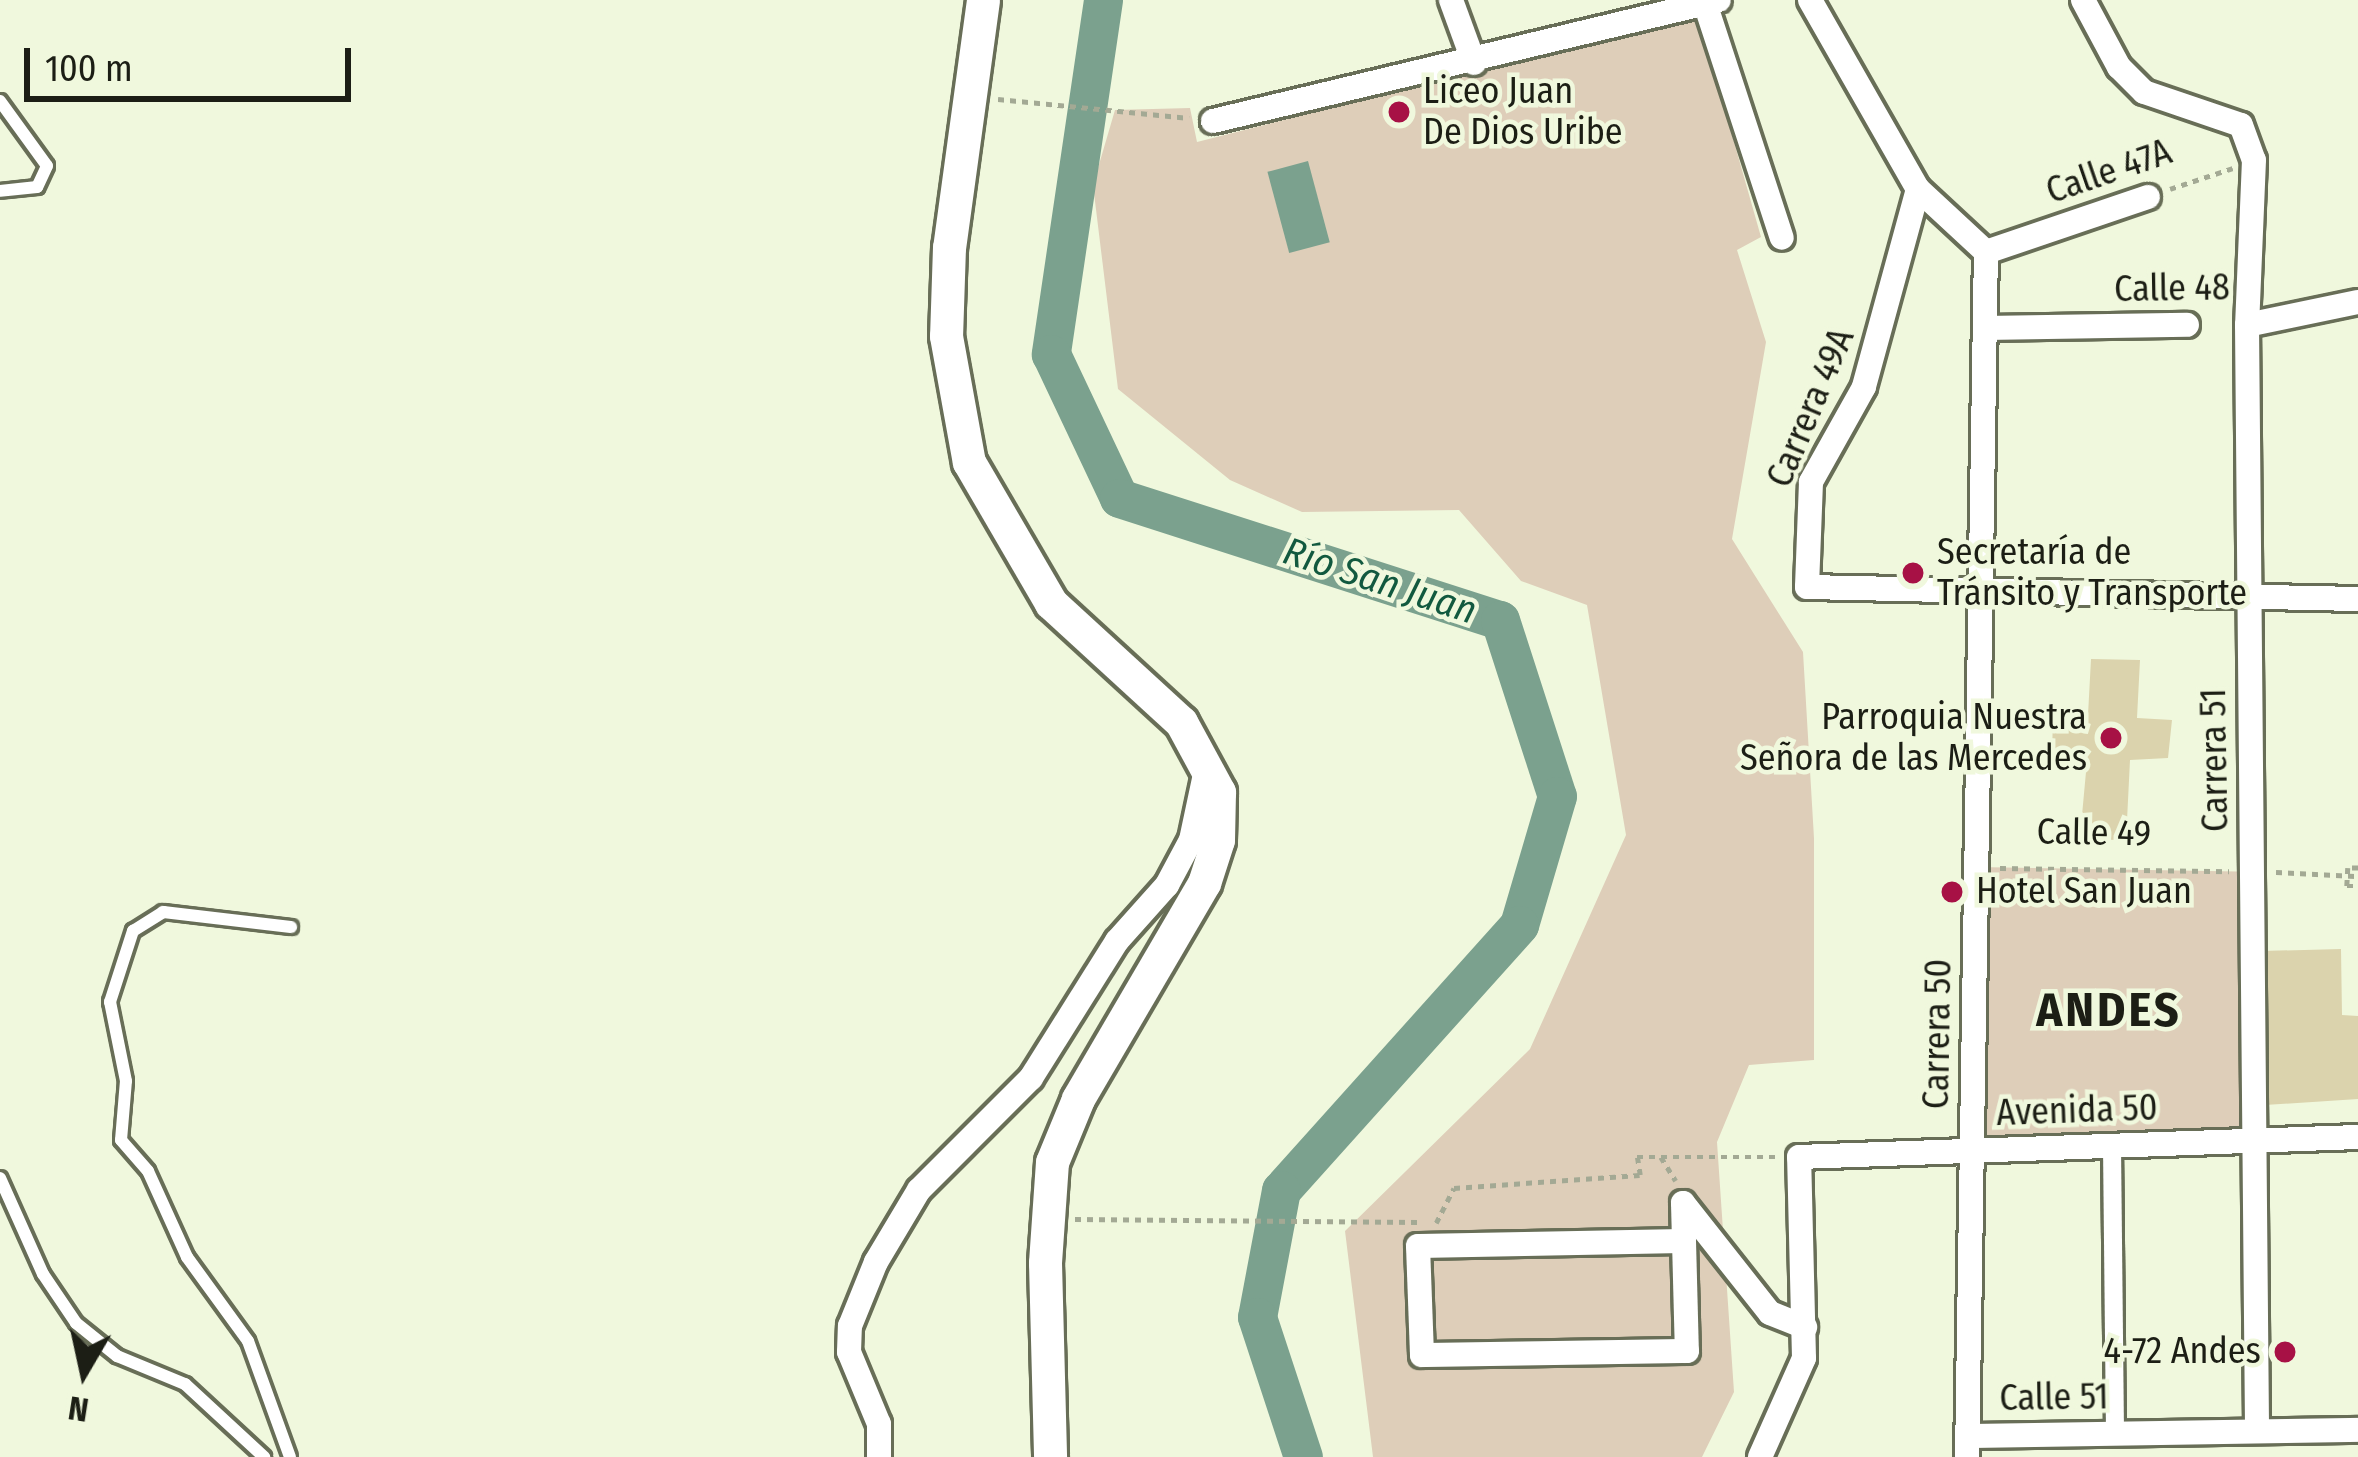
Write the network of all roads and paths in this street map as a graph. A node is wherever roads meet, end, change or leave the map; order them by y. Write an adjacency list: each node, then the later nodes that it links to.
1 (982, 0): 24 (main road)
2 (1450, 0): 6 (street)
3 (1810, 0): 12 (street)
4 (2083, 0): 11 (street)
5 (1709, 1): 6 (street); 15 (street)
6 (1474, 63): 10 (street)
7 (1006, 100): 9 (path)
8 (0, 101): 13 (lane)
9 (1168, 116)
10 (1213, 121)
11 (2254, 160): 14 (path, Calle 47A); 19 (street, Carrera 51)
12 (1918, 189): 16 (street); 21 (street, Carrera 49A)
13 (0, 191)
14 (2148, 197): 16 (street, Calle 47A)
15 (1782, 238)
16 (1987, 252): 20 (street, Carrera 50)
17 (2358, 302): 19 (street, Calle 48)
18 (2187, 325): 20 (street, Calle 48)
19 (2247, 325): 22 (street, Carrera 51)
20 (1985, 328): 21 (street, Carrera 50)
21 (1981, 591): 22 (street); 25 (street, Carrera 50)
22 (2249, 596): 23 (street); 27 (street, Carrera 51)
23 (2358, 598)
24 (1207, 765): 39 (main road); 50 (street)
25 (1977, 867): 27 (path, Calle 49); 34 (street, Carrera 50)
26 (2358, 868): 28 (path)
27 (2252, 871): 28 (path, Calle 49); 32 (street, Carrera 51)
28 (2351, 876): 29 (path)
29 (2358, 886)
30 (291, 927): 49 (lane)
31 (2358, 1137): 32 (street, Avenida 50)
32 (2254, 1141): 33 (street, Avenida 50); 45 (street, Carrera 51)
33 (2111, 1146): 34 (street, Avenida 50); 46 (street)
34 (1972, 1151): 36 (street, Avenida 50); 47 (street, Carrera 50)
35 (1660, 1157): 36 (path); 38 (path); 41 (path)
36 (1799, 1157): 43 (street)
37 (0, 1178): 48 (lane)
38 (1684, 1203): 42 (street); 43 (street)
39 (1048, 1219): 40 (path); 51 (main road)
40 (1358, 1221)
41 (1436, 1223)
42 (1684, 1241): 42 (street)
43 (1805, 1327): 52 (street)
44 (2358, 1430): 45 (street, Calle 51)
45 (2257, 1431): 46 (street, Calle 51)
46 (2115, 1445): 47 (street, Calle 51)
47 (1968, 1446)
48 (264, 1457)
49 (290, 1457)
50 (879, 1457)
51 (1050, 1457)
52 (1760, 1457)

